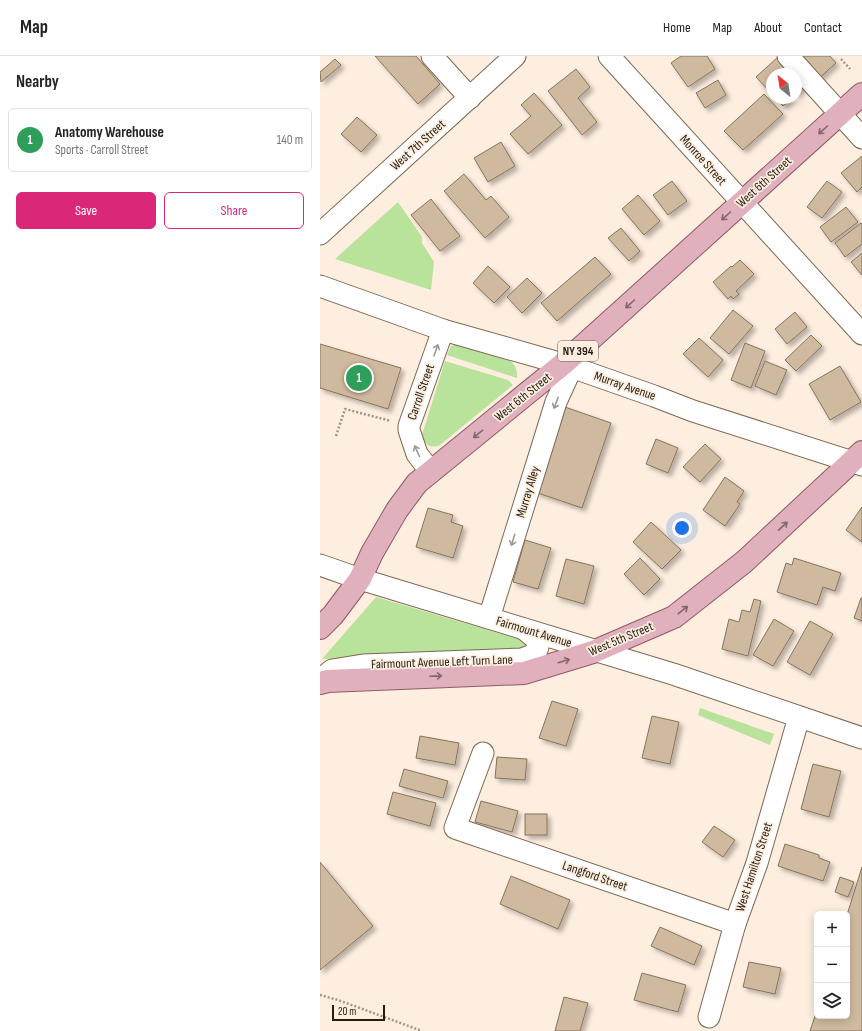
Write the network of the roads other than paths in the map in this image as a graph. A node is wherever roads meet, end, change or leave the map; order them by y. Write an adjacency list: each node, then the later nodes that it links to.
1 (432, 56): 6 (street)
2 (515, 56): 6 (street, West 7th Street)
3 (609, 56): 9 (street, Monroe Street)
4 (788, 56): 7 (street)
5 (862, 94): 7 (main road, West 6th Street / NY 394)
6 (470, 98): 10 (street, West 7th Street)
7 (840, 114): 8 (street); 9 (main road, West 6th Street / NY 394, one-way to 9)
8 (862, 138)
9 (742, 202): 13 (street, Monroe Street); 14 (main road, West 6th Street / NY 394, one-way to 14)
10 (320, 234)
11 (320, 287): 12 (street, Murray Avenue)
12 (443, 330): 14 (street, Murray Avenue); 16 (street, Carroll Street, one-way to 12)
13 (862, 334)
14 (568, 366): 15 (street, Murray Avenue); 16 (main road, West 6th Street / NY 394, one-way to 16); 19 (street, Murray Alley, one-way to 19)
15 (858, 459): 22 (main road, West 5th Street, one-way to 15)
16 (431, 472): 18 (main road, West 6th Street / NY 394)
17 (320, 565): 18 (street, Fairmount Avenue)
18 (360, 579): 19 (street, Fairmount Avenue); 20 (main road, West 6th Street / NY 394)
19 (489, 618): 21 (street, Fairmount Avenue)
20 (320, 628)
21 (524, 629): 22 (street, Fairmount Avenue); 23 (street, Fairmount Avenue Left Turn Lane)
22 (596, 651): 24 (main road, West 5th Street, one-way to 22); 25 (street, Fairmount Avenue)
23 (320, 680)
24 (320, 683)
25 (799, 717): 26 (street, Fairmount Avenue); 28 (street, West Hamilton Street)
26 (862, 738)
27 (483, 753): 28 (street, Langford Street)
28 (736, 924): 29 (street, West Hamilton Street)
29 (709, 1017)

